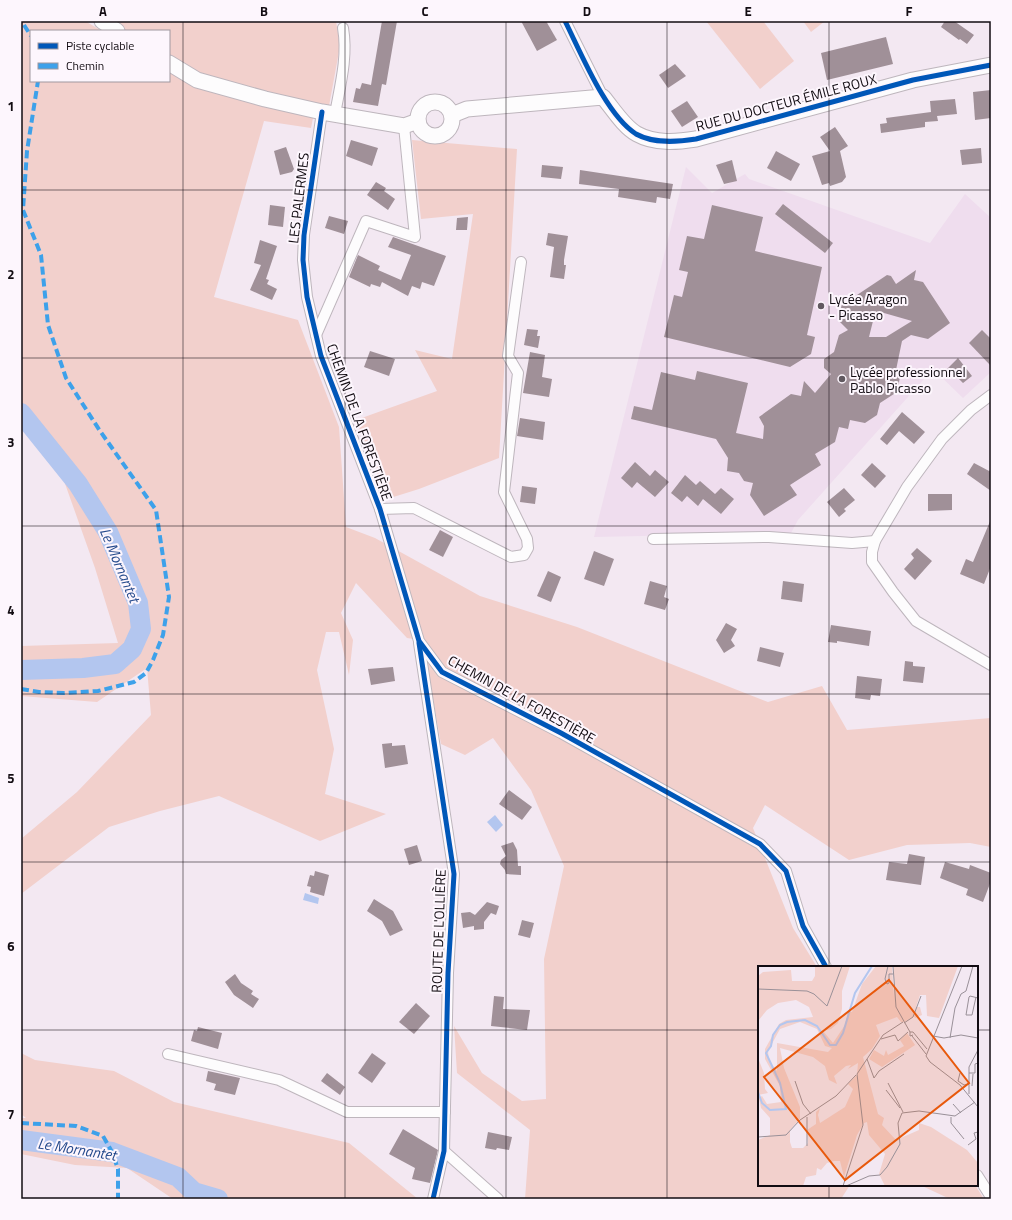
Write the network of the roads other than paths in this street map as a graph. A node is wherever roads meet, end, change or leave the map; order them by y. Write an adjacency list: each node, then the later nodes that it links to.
1 (102, 21): 4 (street)
2 (565, 21): 7 (street)
3 (343, 28): 8 (street, LES PALERMES)
4 (116, 30)
5 (170, 64): 8 (street)
6 (991, 66): 7 (street, RUE DU DOCTEUR ÉMILE ROUX)
7 (603, 97): 9 (street)
8 (328, 113): 10 (street); 12 (street, LES PALERMES)
9 (452, 115): 10 (street); 10 (street)
10 (411, 124): 12 (street)
11 (521, 262): 14 (street)
12 (316, 335): 14 (street, CHEMIN DE LA FORESTIÈRE)
13 (991, 395): 16 (street)
14 (380, 509): 17 (street, CHEMIN DE LA FORESTIÈRE)
15 (653, 539): 16 (street)
16 (874, 542): 18 (street)
17 (419, 641): 19 (street, CHEMIN DE LA FORESTIÈRE); 21 (street, ROUTE DE L'OLLIÈRE)
18 (991, 665)
19 (825, 966)
20 (168, 1054): 21 (street)
21 (445, 1112): 22 (street, ROUTE DE L'OLLIÈRE)
22 (444, 1151): 25 (street, ROUTE DE L'OLLIÈRE); 26 (street)
23 (978, 1177): 24 (street)
24 (991, 1198)
25 (433, 1199)
26 (498, 1199)

